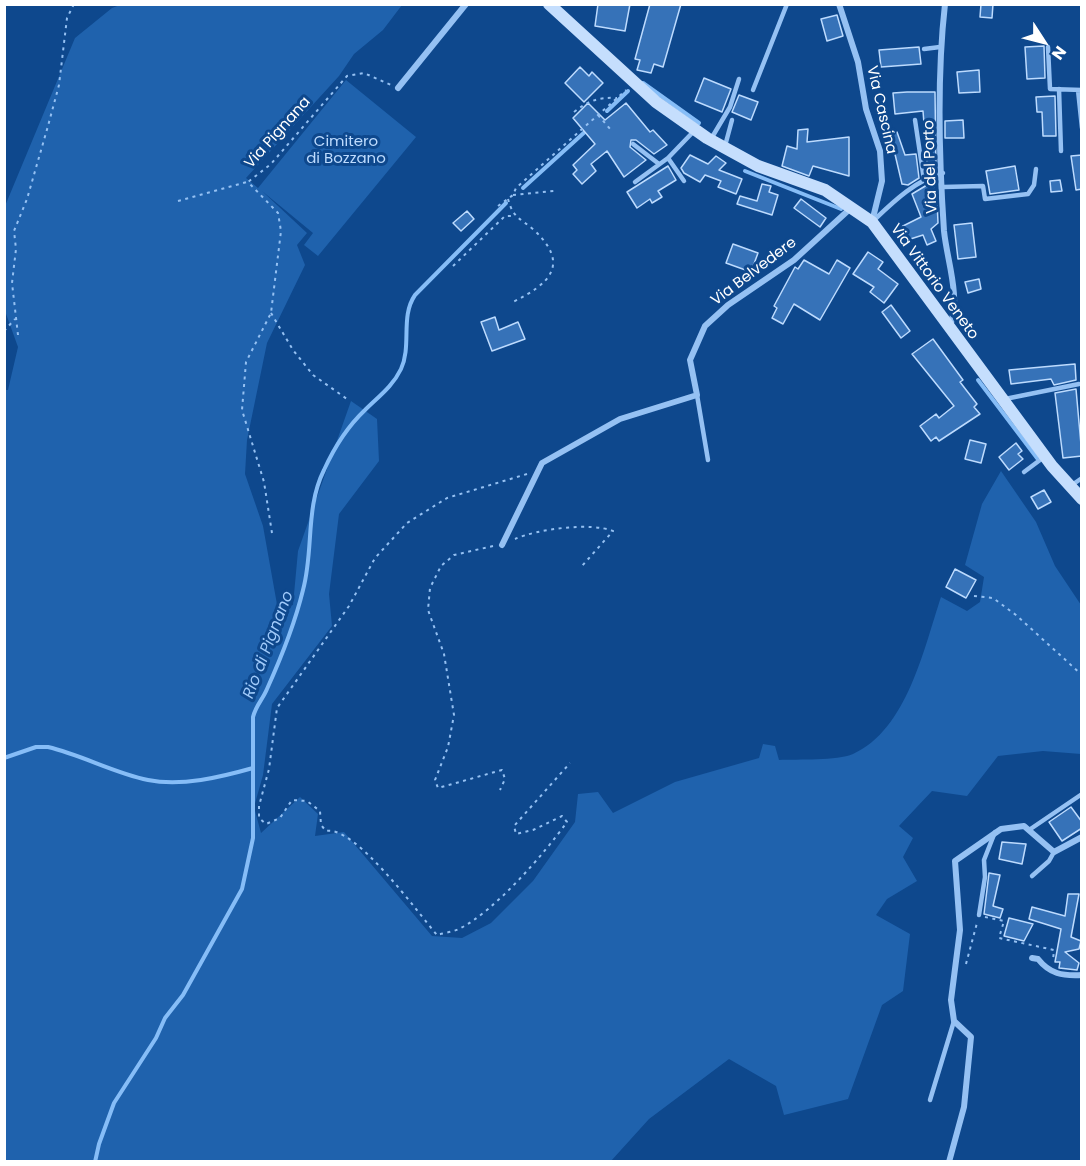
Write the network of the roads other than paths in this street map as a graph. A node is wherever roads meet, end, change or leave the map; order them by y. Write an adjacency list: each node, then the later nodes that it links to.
1 (466, 4): 10 (street)
2 (549, 4): 17 (street, Via Vittorio Veneto)
3 (787, 4): 12 (lane)
4 (839, 4): 31 (street, Via Cascina)
5 (945, 4): 6 (street, Via del Porto)
6 (940, 47): 8 (lane); 25 (street, Via del Porto)
7 (1048, 47): 11 (lane)
8 (924, 49)
9 (739, 79): 18 (lane)
10 (398, 88)
11 (1059, 89): 13 (lane); 21 (lane)
12 (753, 90)
13 (1080, 90): 16 (lane)
14 (732, 120): 20 (lane)
15 (915, 120): 26 (lane)
16 (1082, 128)
17 (695, 130): 18 (street, Via Vittorio Veneto); 22 (lane)
18 (711, 140): 20 (street, Via Vittorio Veneto)
19 (633, 144): 23 (lane)
20 (724, 147): 30 (street, Via Vittorio Veneto)
21 (1061, 151)
22 (668, 158): 23 (lane); 27 (lane)
23 (659, 164): 28 (lane)
24 (1036, 169): 29 (lane)
25 (943, 173): 26 (lane); 29 (street, Via del Porto)
26 (924, 180): 31 (lane)
27 (684, 181)
28 (635, 183)
29 (943, 187): 32 (street, Via del Porto)
30 (852, 207): 31 (street, Via Vittorio Veneto); 34 (street, Via Belvedere)
31 (872, 222): 32 (street, Via Vittorio Veneto)
32 (949, 328): 35 (street, Via Vittorio Veneto)
33 (1079, 384): 35 (lane)
34 (697, 395): 37 (lane); 42 (street)
35 (1002, 399): 36 (street, Via Vittorio Veneto)
36 (1044, 457): 38 (lane); 40 (street, Via Vittorio Veneto)
37 (708, 460)
38 (1024, 472)
39 (1082, 478): 40 (lane)
40 (1070, 486): 41 (street, Via Vittorio Veneto)
41 (1082, 499)
42 (502, 545)
43 (1082, 794): 44 (lane)
44 (1029, 830): 45 (street); 47 (street)
45 (995, 832): 49 (lane); 52 (street)
46 (1082, 837): 47 (street)
47 (1054, 852): 48 (lane)
48 (1032, 876)
49 (979, 915)
50 (1032, 958): 51 (street)
51 (1082, 975)
52 (954, 1021): 53 (lane); 54 (street)
53 (930, 1100)
54 (949, 1161)

